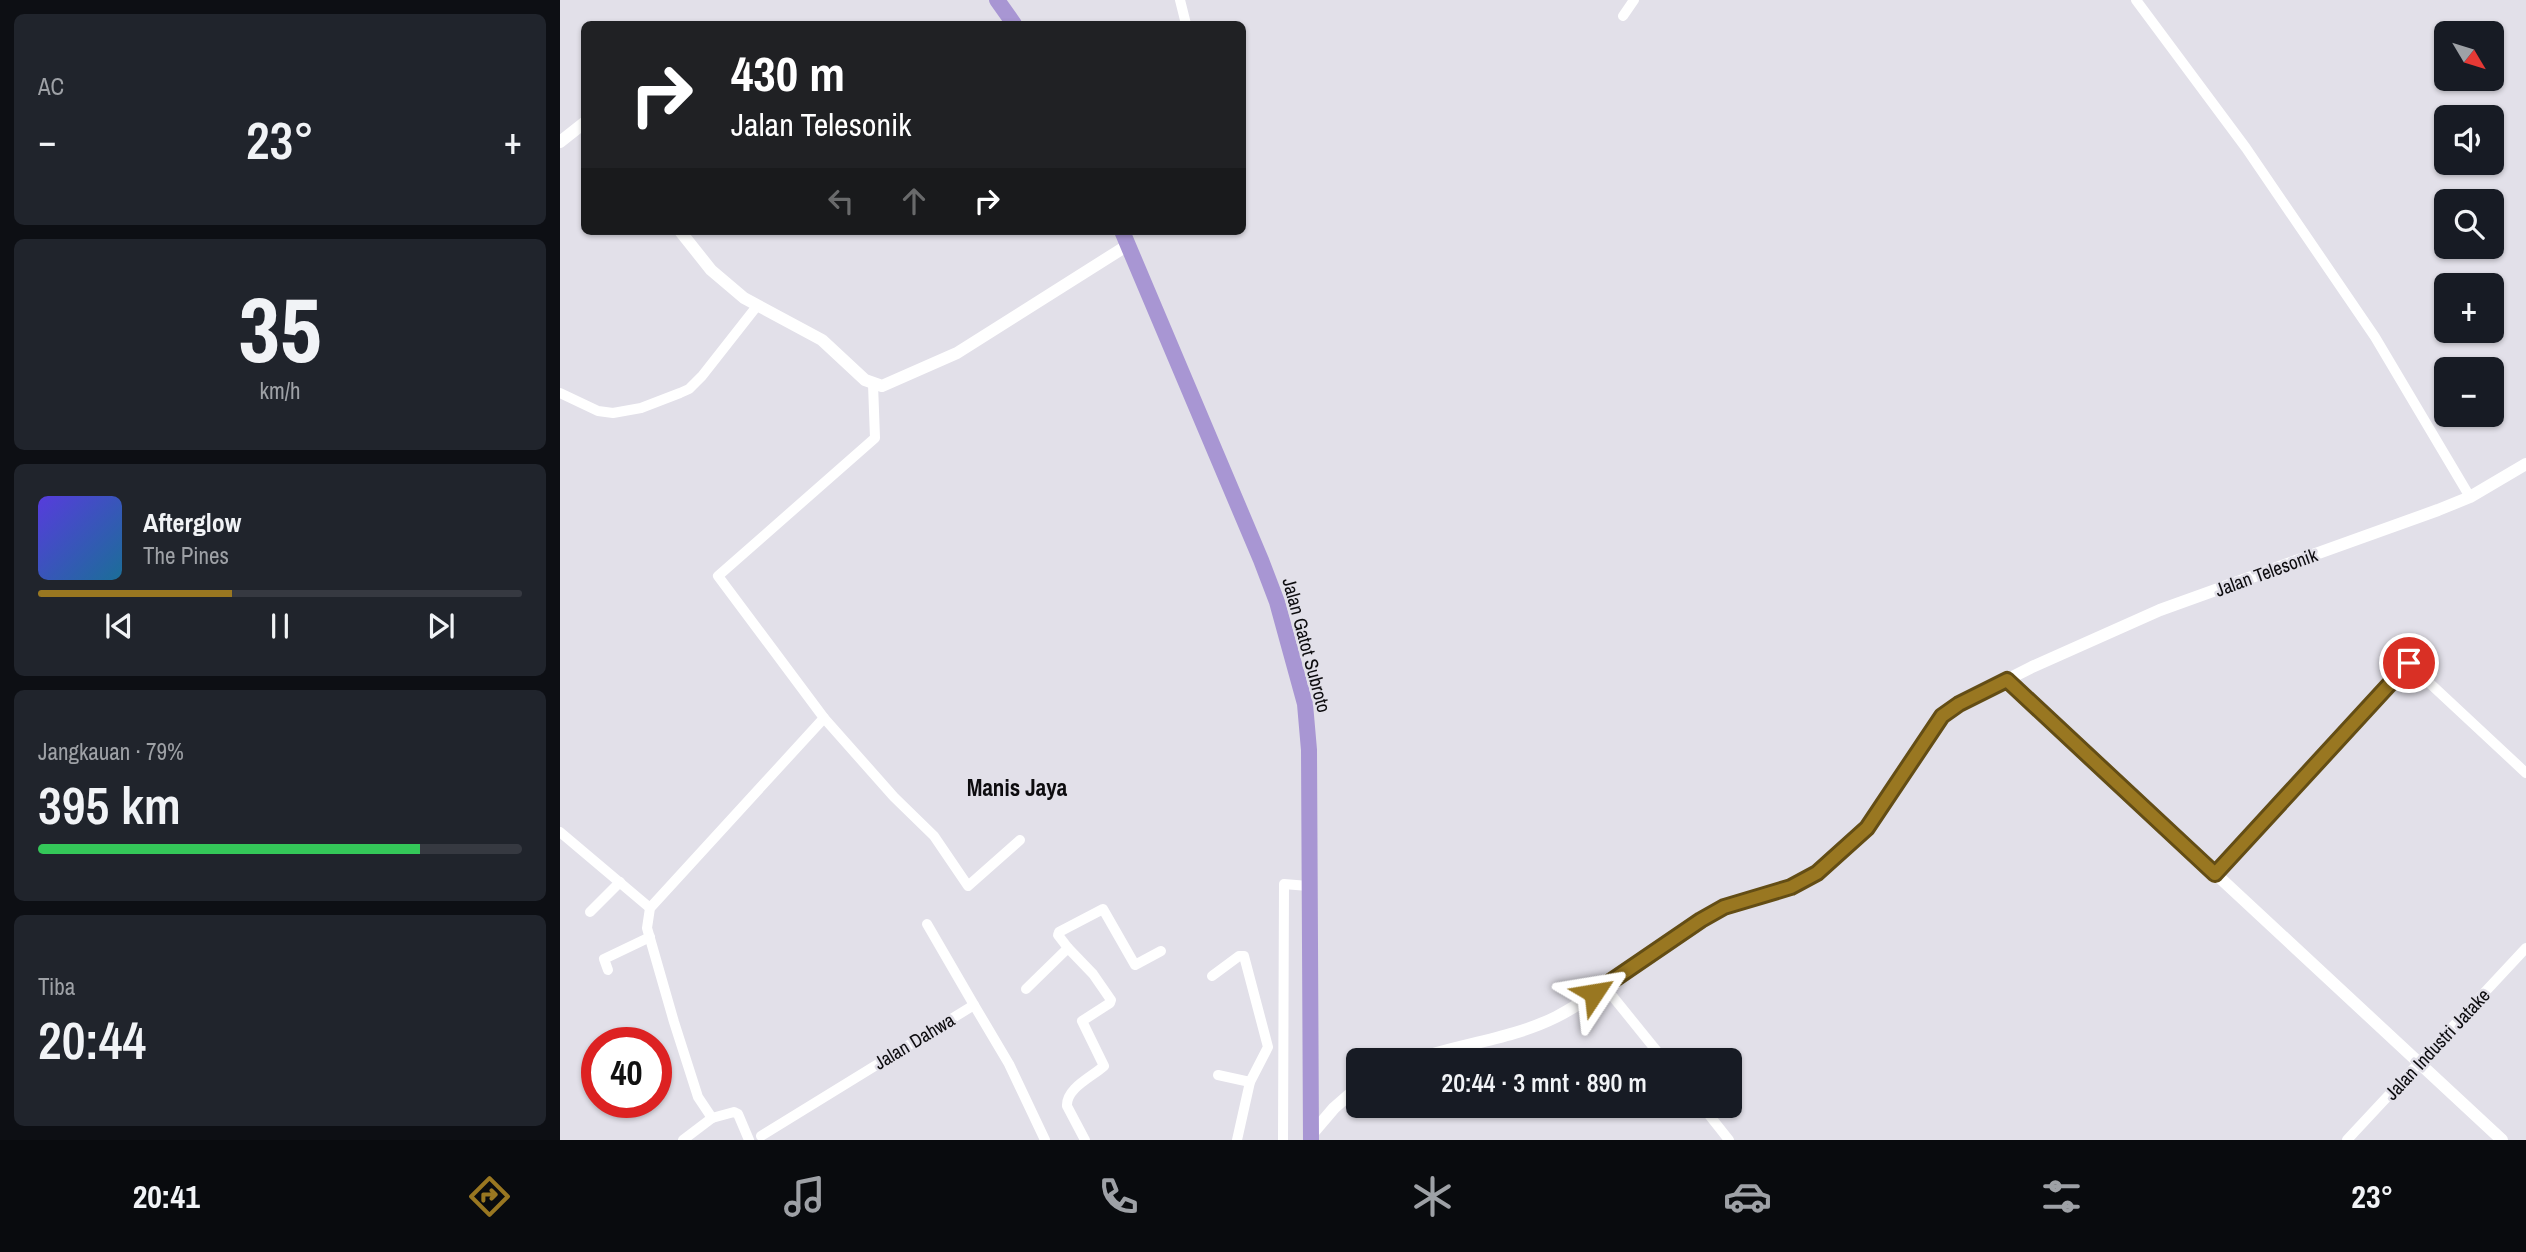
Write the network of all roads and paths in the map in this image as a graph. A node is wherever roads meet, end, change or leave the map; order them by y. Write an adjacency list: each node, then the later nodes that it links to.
1 (997, 0): 6 (highway)
2 (1180, 0): 7 (street)
3 (1634, 0): 5 (street)
4 (2136, 0): 16 (street)
5 (1623, 16)
6 (1012, 21)
7 (1185, 21)
8 (581, 125): 9 (street)
9 (560, 142)
10 (683, 235): 12 (street)
11 (1125, 238): 13 (street); 24 (highway, Jalan Gatot Subroto)
12 (757, 306): 13 (street); 14 (street)
13 (873, 384): 18 (street)
14 (560, 393)
15 (2526, 464): 16 (street, Jalan Telesonik)
16 (2470, 497): 17 (street, Jalan Telesonik)
17 (2007, 680): 22 (street); 34 (street, Jalan Telesonik)
18 (824, 718): 21 (street); 25 (street)
19 (2526, 773): 22 (street)
20 (560, 832): 23 (street)
21 (1020, 840)
22 (2215, 874): 39 (street)
23 (620, 882): 25 (street); 26 (street)
24 (1308, 886): 46 (highway, Jalan Gatot Subroto); 52 (street)
25 (650, 908): 28 (street)
26 (590, 912)
27 (927, 924): 36 (street)
28 (650, 937): 32 (street); 43 (street)
29 (1068, 947): 31 (street); 35 (street); 50 (street)
30 (2526, 948): 39 (street, Jalan Industri Jatake)
31 (1161, 951)
32 (608, 970)
33 (1212, 976): 41 (street)
34 (1605, 986): 37 (street, Jalan Telesonik); 38 (street)
35 (1026, 989)
36 (974, 1005): 45 (street, Jalan Dahwa); 49 (street, Jalan Dahwa)
37 (1455, 1048)
38 (1654, 1048)
39 (2420, 1063): 54 (street, Jalan Industri Jatake); 55 (street)
40 (1219, 1075): 41 (street)
41 (1250, 1082): 51 (street)
42 (1346, 1098): 46 (street)
43 (712, 1118): 47 (street); 48 (street)
44 (1712, 1118): 53 (street)
45 (761, 1136)
46 (1311, 1137)
47 (683, 1140)
48 (750, 1140)
49 (1045, 1140)
50 (1085, 1140)
51 (1237, 1140)
52 (1283, 1140)
53 (1730, 1140)
54 (2347, 1140)
55 (2502, 1140)

